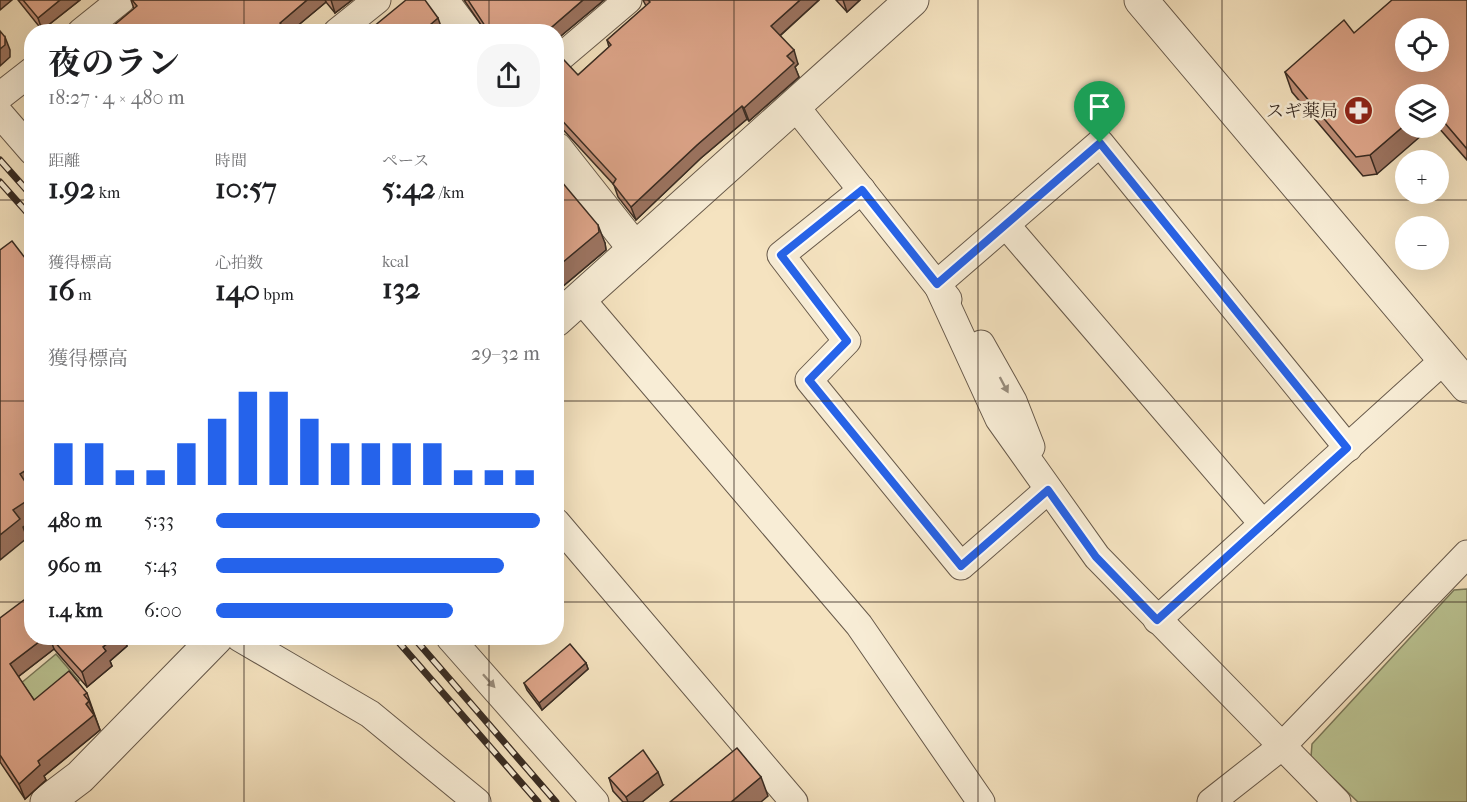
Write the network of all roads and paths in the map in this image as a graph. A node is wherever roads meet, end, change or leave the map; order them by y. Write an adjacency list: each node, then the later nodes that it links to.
1 (121, 0): 7 (street)
2 (377, 0): 8 (street)
3 (441, 0): 9 (street)
4 (628, 0): 10 (street)
5 (912, 0): 13 (street)
6 (1140, 0): 22 (street)
7 (91, 24)
8 (347, 24)
9 (459, 24)
10 (564, 54)
11 (24, 77): 12 (street)
12 (0, 96)
13 (795, 106): 17 (street); 19 (street)
14 (0, 114): 15 (street)
15 (24, 142)
16 (564, 159): 19 (street)
17 (862, 190): 20 (street); 25 (street)
18 (1006, 225): 20 (street); 24 (street); 26 (street)
19 (634, 249): 21 (street)
20 (937, 284): 25 (street)
21 (568, 309): 38 (street)
22 (1445, 359): 23 (street); 24 (street)
23 (1467, 386)
24 (1347, 448): 26 (street)
25 (1048, 490): 29 (street)
26 (1263, 524): 29 (street)
27 (564, 531): 37 (street)
28 (1463, 566): 33 (street)
29 (1157, 620): 33 (street)
30 (209, 645): 34 (street)
31 (252, 645): 35 (street)
32 (456, 645): 36 (street, one-way to 36)
33 (1281, 747): 39 (street); 40 (street)
34 (48, 802)
35 (477, 802)
36 (595, 802)
37 (795, 802)
38 (981, 802)
39 (1211, 802)
40 (1336, 802)

